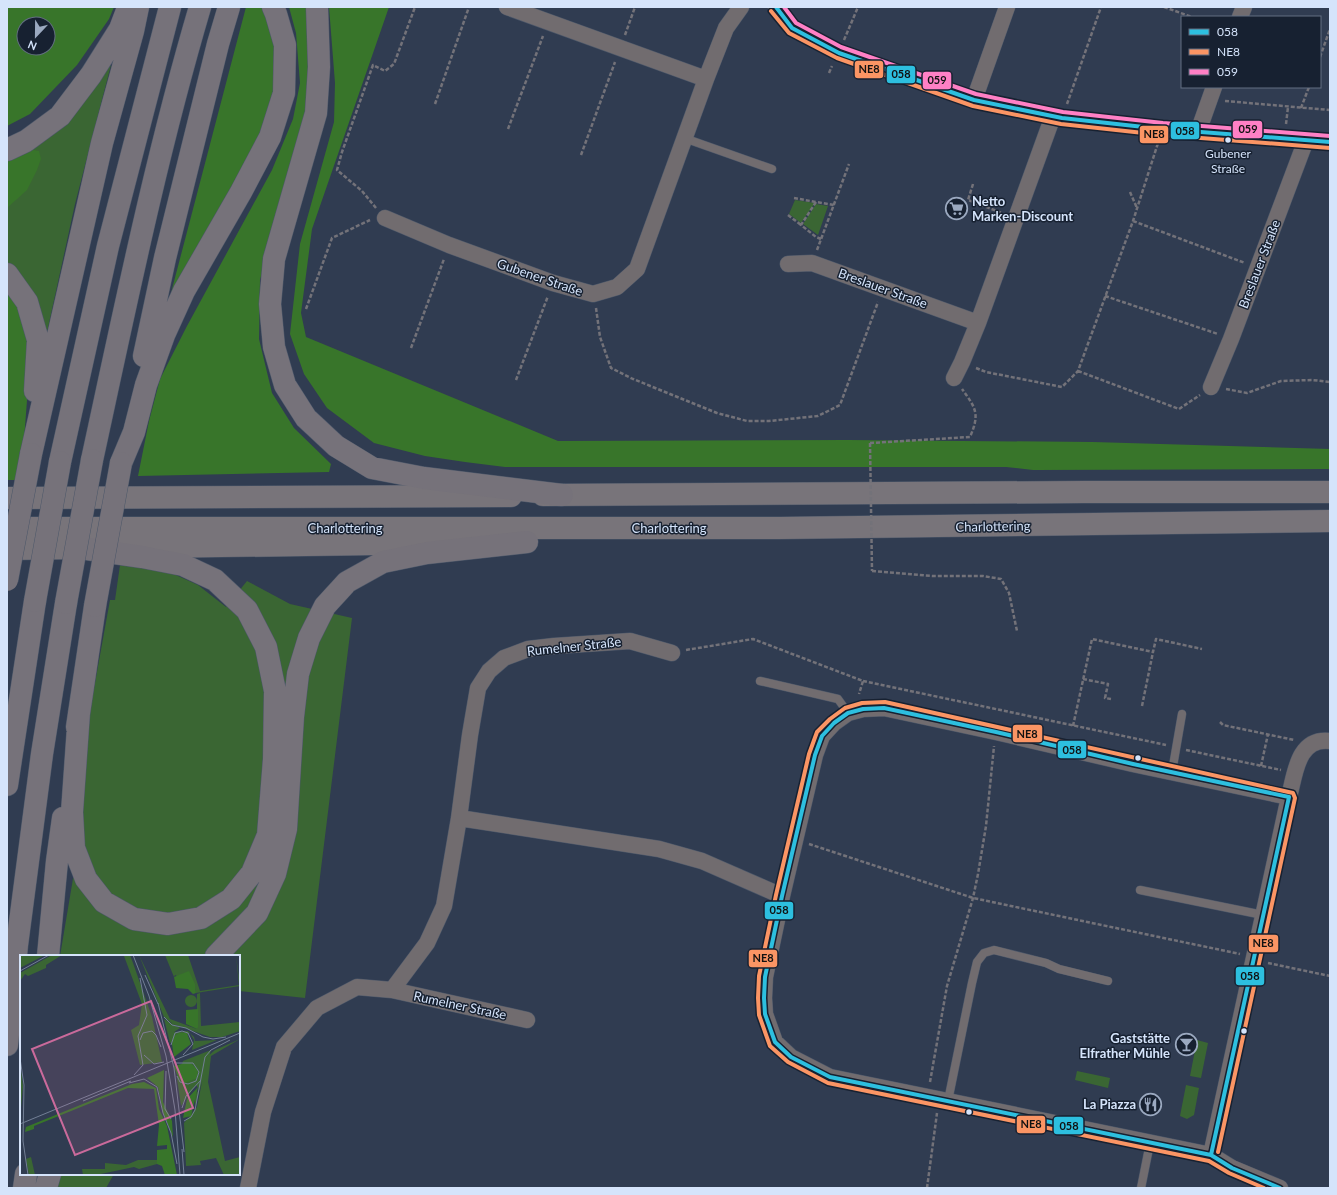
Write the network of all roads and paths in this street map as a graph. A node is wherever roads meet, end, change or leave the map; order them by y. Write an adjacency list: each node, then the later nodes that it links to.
1 (128, 7): 36 (highway)
2 (138, 7): 71 (highway)
3 (170, 7): 105 (highway, bridge)
4 (200, 7): 120 (highway, bridge)
5 (229, 7): 72 (highway)
6 (272, 7): 72 (highway)
7 (317, 7): 74 (highway)
8 (415, 7): 47 (path)
9 (470, 7): 26 (path)
10 (507, 7): 18 (street)
11 (635, 7): 20 (path)
12 (741, 7): 22 (street, Gubener Straße)
13 (776, 7): 25 (street)
14 (1007, 7): 25 (street)
15 (1101, 7): 29 (path)
16 (1164, 7): 17 (path)
17 (1189, 16)
18 (548, 22): 20 (street); 30 (path)
19 (1330, 29): 21 (path)
20 (620, 47): 22 (street); 37 (path)
21 (1321, 54)
22 (706, 79): 33 (street, Gubener Straße)
23 (1309, 88): 27 (path)
24 (1212, 93): 27 (path); 32 (street)
25 (974, 100): 29 (street)
26 (434, 104)
27 (1301, 108): 28 (path)
28 (1330, 110)
29 (1057, 117): 31 (street); 48 (street)
30 (508, 129)
31 (1162, 129): 32 (street); 45 (path)
32 (1198, 132): 34 (street)
33 (684, 138): 39 (lane); 59 (street, Gubener Straße)
34 (1306, 140): 35 (street); 55 (street, Breslauer Straße)
35 (1330, 142)
36 (7, 150)
37 (581, 155)
38 (849, 164): 44 (path)
39 (772, 169)
40 (973, 184): 48 (path)
41 (1130, 192): 45 (path)
42 (794, 198): 43 (path)
43 (816, 202): 44 (path); 50 (path)
44 (834, 205): 51 (path)
45 (1137, 208): 49 (path)
46 (788, 215): 50 (path)
47 (385, 218): 52 (street, Gubener Straße); 61 (path)
48 (1016, 218): 62 (street)
49 (1133, 221): 55 (path); 60 (path)
50 (801, 225): 51 (path)
51 (821, 239): 53 (path)
52 (449, 245): 57 (street, Gubener Straße); 64 (path)
53 (812, 263): 54 (street, Breslauer Straße); 58 (street, Breslauer Straße)
54 (788, 264)
55 (1257, 268): 63 (street, Breslauer Straße)
56 (7, 274): 71 (highway)
57 (553, 283): 59 (street, Gubener Straße); 68 (path)
58 (883, 288): 59 (path); 62 (street, Breslauer Straße)
59 (593, 294)
60 (1105, 296): 63 (path); 66 (path)
61 (306, 309)
62 (978, 323): 65 (street)
63 (1231, 339): 70 (street, Breslauer Straße)
64 (411, 348)
65 (962, 362): 66 (path); 67 (street)
66 (1078, 371): 70 (path)
67 (954, 378): 83 (path, bridge)
68 (516, 380)
69 (1330, 382): 70 (path)
70 (1211, 387)
71 (31, 454): 82 (highway, bridge)
72 (121, 463): 93 (highway, bridge)
73 (1330, 492): 74 (highway)
74 (562, 495): 75 (highway)
75 (7, 498)
76 (1330, 521): 78 (highway, Charlottering)
77 (7, 528): 78 (highway, Charlottering)
78 (780, 528): 79 (highway)
79 (527, 542): 80 (highway); 114 (highway)
80 (87, 549): 81 (highway); 93 (highway)
81 (7, 550)
82 (7, 580)
83 (1018, 631)
84 (1202, 649): 85 (path)
85 (1153, 652): 87 (path); 91 (path)
86 (672, 653): 89 (path); 107 (street, Rumelner Straße)
87 (1083, 679): 90 (path); 96 (path)
88 (760, 681): 92 (lane)
89 (863, 681): 92 (path); 96 (path)
90 (1111, 699)
91 (1142, 706)
92 (855, 711): 97 (street); 108 (street)
93 (79, 713): 113 (highway)
94 (1182, 714): 101 (lane)
95 (1220, 722): 98 (path)
96 (1073, 726): 101 (path)
97 (996, 732): 104 (street); 111 (path)
98 (1268, 734): 100 (path); 103 (path)
99 (1330, 741): 106 (street)
100 (1294, 745)
101 (1176, 748): 103 (path); 104 (lane)
102 (1284, 765): 103 (path)
103 (1261, 766)
104 (1172, 772): 106 (street)
105 (7, 785)
106 (1289, 797): 112 (street)
107 (459, 818): 110 (street); 118 (street, Rumelner Straße)
108 (796, 840): 110 (street); 111 (path)
109 (1140, 890): 112 (lane)
110 (782, 896): 121 (street)
111 (973, 898): 115 (path); 121 (path)
112 (1263, 915): 115 (street)
113 (48, 955)
114 (217, 955)
115 (1254, 958): 116 (path); 123 (street)
116 (1330, 976)
117 (1108, 981): 121 (lane)
118 (392, 990): 119 (street, Rumelner Straße); 128 (street, Rumelner Straße)
119 (527, 1020)
120 (7, 1045)
121 (938, 1099): 122 (street); 129 (path)
122 (1150, 1143): 123 (street); 130 (lane)
123 (1211, 1154): 131 (street)
124 (26, 1175): 126 (highway)
125 (50, 1175): 127 (highway)
126 (24, 1188)
127 (46, 1188)
128 (248, 1188)
129 (927, 1188)
130 (1141, 1188)
131 (1280, 1188)

